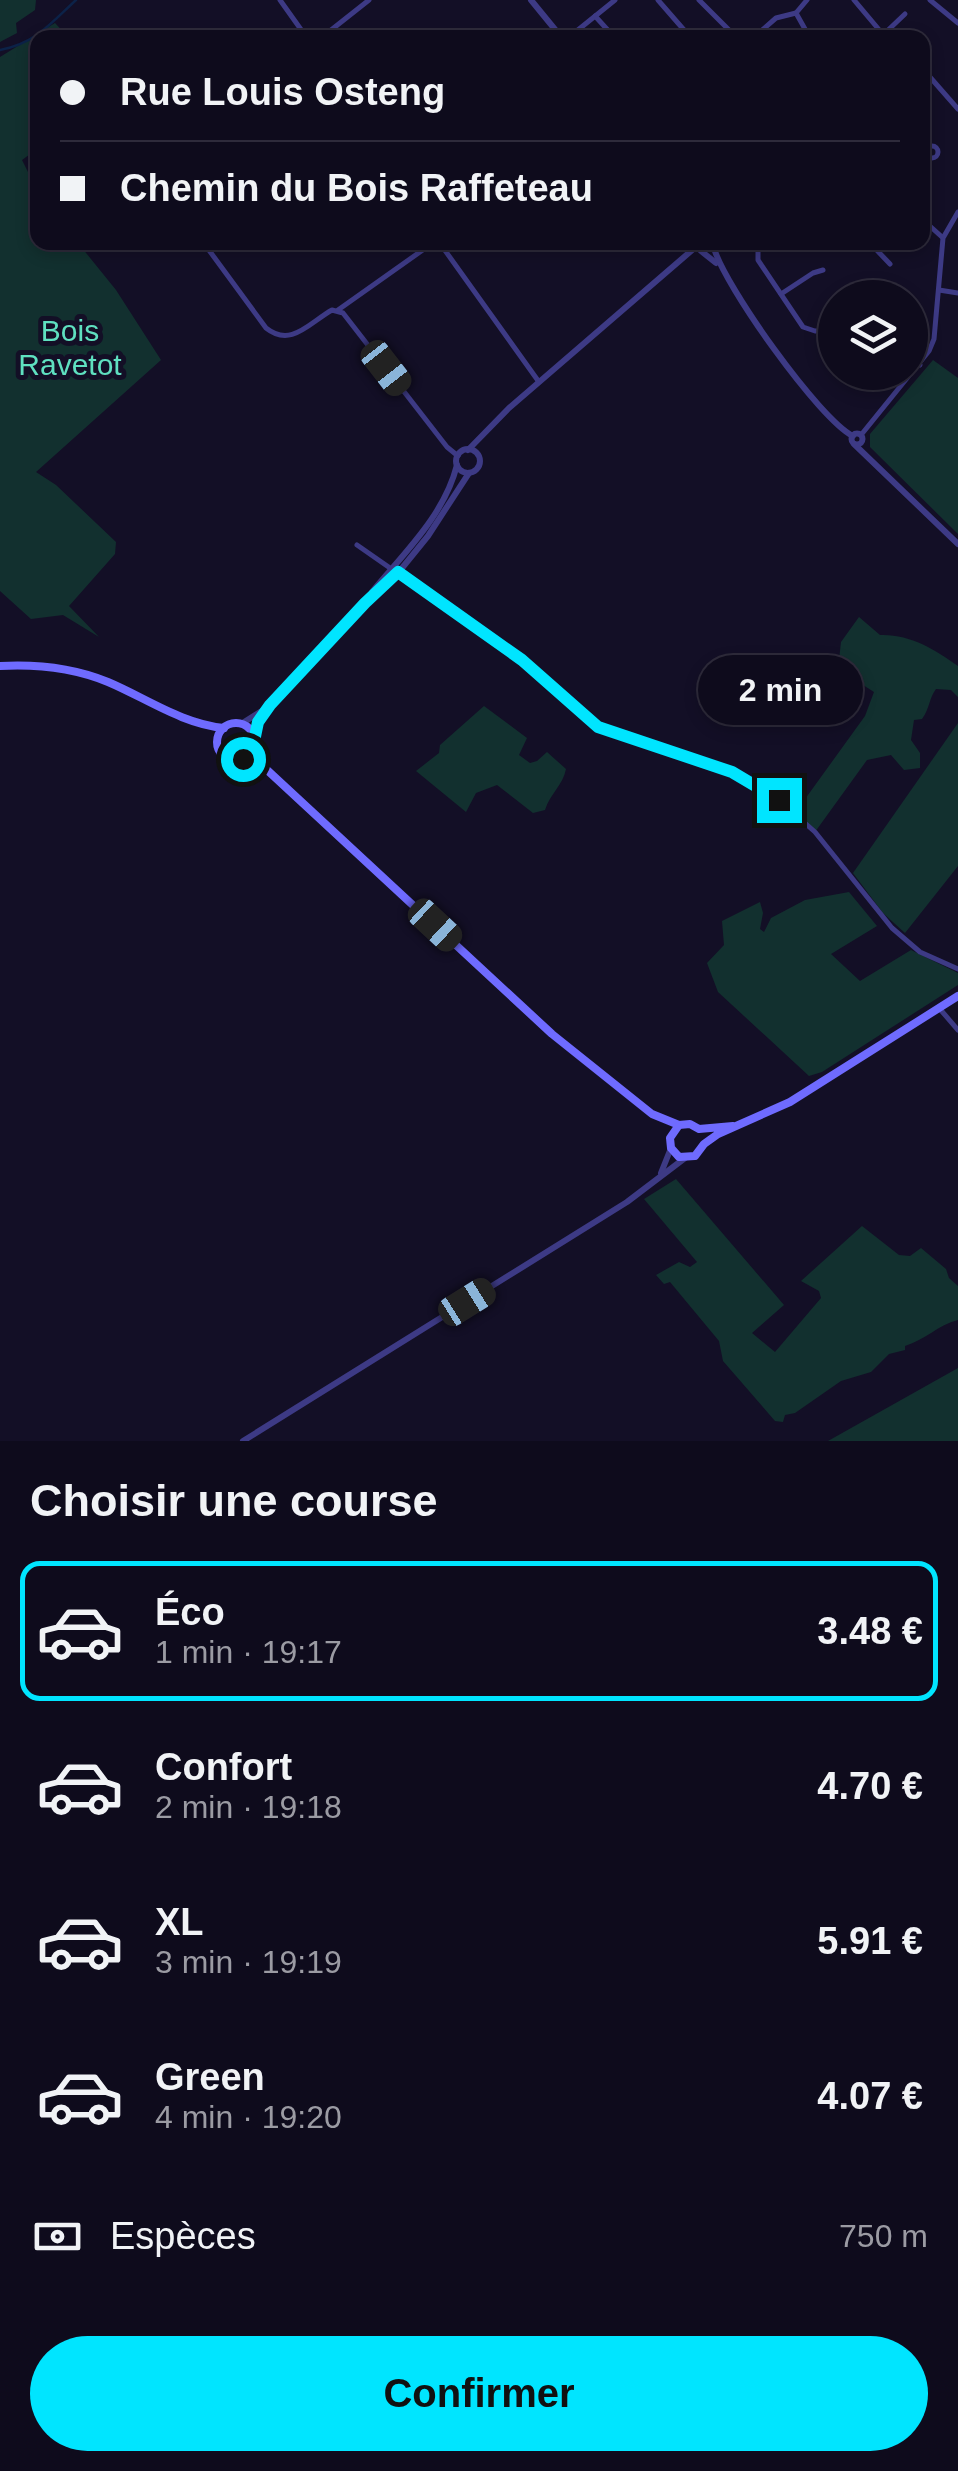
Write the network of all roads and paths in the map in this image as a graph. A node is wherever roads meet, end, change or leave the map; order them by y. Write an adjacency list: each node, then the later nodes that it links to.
1 (280, 0): 14 (street)
2 (369, 0): 15 (street)
3 (531, 0): 16 (street)
4 (615, 0): 12 (street)
5 (658, 0): 19 (street)
6 (699, 0): 20 (street)
7 (807, 0): 10 (street)
8 (854, 0): 23 (street)
9 (930, 0): 13 (street)
10 (796, 14): 21 (street); 22 (street)
11 (904, 14): 24 (street)
12 (594, 16): 17 (street); 18 (street)
13 (958, 22)
14 (301, 30)
15 (332, 30)
16 (558, 30)
17 (576, 30)
18 (607, 30)
19 (684, 30)
20 (730, 30)
21 (762, 30)
22 (805, 30)
23 (880, 30)
24 (890, 30)
25 (930, 77): 26 (street)
26 (958, 109)
27 (958, 212): 29 (street)
28 (930, 226): 29 (street)
29 (943, 238): 39 (street)
30 (209, 250): 42 (street)
31 (424, 250): 42 (street)
32 (442, 250): 45 (street)
33 (700, 250): 45 (street)
34 (707, 250): 48 (street)
35 (758, 250): 41 (street)
36 (877, 250): 37 (street)
37 (890, 264)
38 (823, 270): 41 (street)
39 (939, 290): 40 (street); 44 (street)
40 (958, 293)
41 (780, 294): 43 (street)
42 (338, 310): 50 (street)
43 (818, 332)
44 (928, 350)
45 (539, 382): 47 (street)
46 (899, 390): 48 (street)
47 (490, 431): 49 (street); 51 (street)
48 (858, 439): 54 (street)
49 (468, 450): 50 (street); 51 (street)
50 (458, 456): 52 (street)
51 (479, 458): 53 (street)
52 (457, 466): 53 (street); 56 (street)
53 (469, 473): 56 (street)
54 (958, 544)
55 (357, 545): 56 (street)
56 (395, 571): 58 (street); 67 (street)
57 (0, 666): 59 (main road)
58 (270, 705): 60 (street); 62 (street)
59 (196, 723): 61 (main road); 63 (main road)
60 (241, 724): 61 (main road); 62 (main road)
61 (224, 728): 63 (main road)
62 (254, 736): 64 (main road)
63 (217, 742): 65 (main road)
64 (254, 747): 65 (main road); 66 (main road)
65 (243, 759): 66 (main road)
66 (266, 769): 71 (main road)
67 (958, 969)
68 (958, 996): 69 (main road)
69 (939, 1008): 70 (street); 73 (main road)
70 (958, 1030)
71 (652, 1114): 72 (main road); 75 (main road)
72 (680, 1125): 74 (main road); 75 (main road)
73 (732, 1126): 74 (main road); 76 (main road)
74 (699, 1128): 76 (main road)
75 (670, 1138): 77 (main road)
76 (704, 1144): 78 (main road)
77 (671, 1148): 78 (main road); 79 (street)
78 (685, 1158): 79 (street)
79 (658, 1178): 80 (street)
80 (243, 1441)

